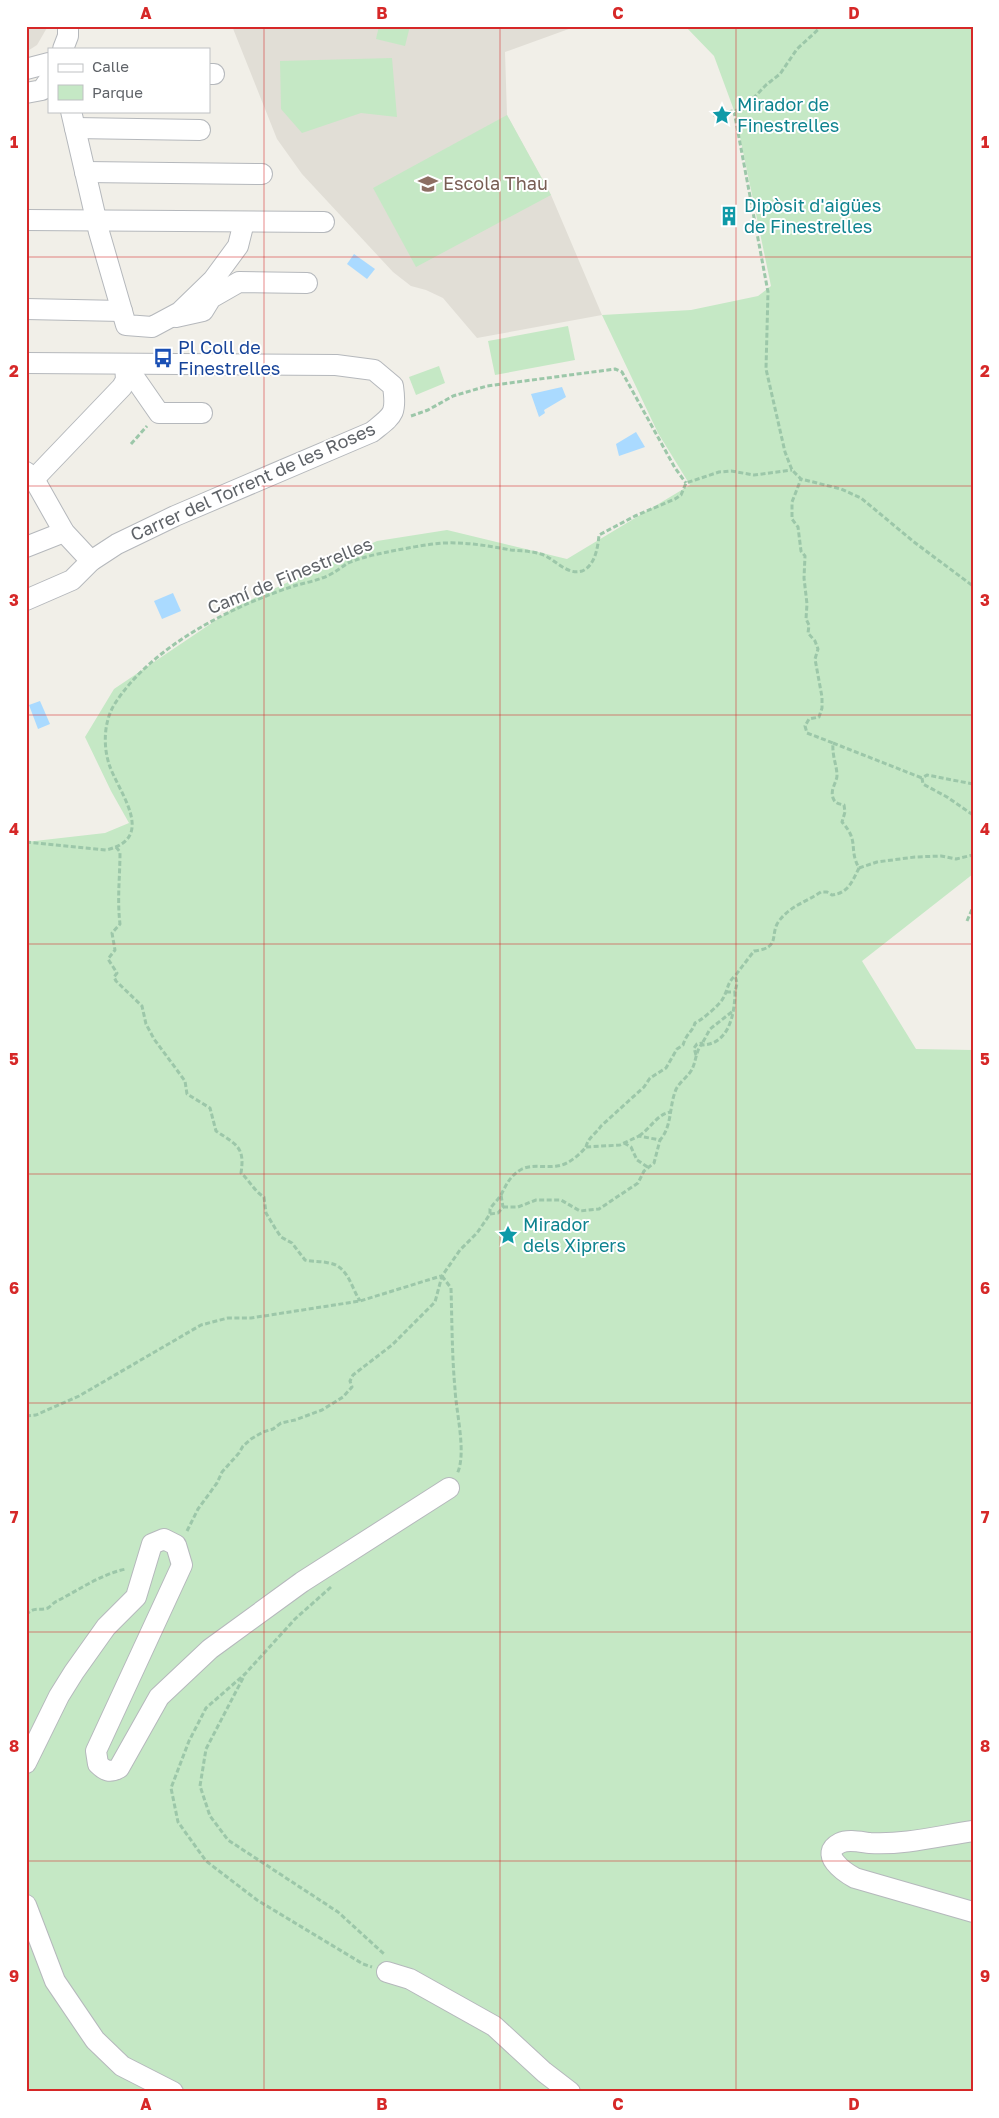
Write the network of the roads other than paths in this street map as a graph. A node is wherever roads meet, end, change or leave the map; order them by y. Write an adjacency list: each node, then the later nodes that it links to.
1 (68, 26): 2 (street)
2 (63, 48)
3 (48, 63): 4 (street)
4 (26, 69)
5 (73, 120): 6 (street); 7 (street)
6 (200, 130)
7 (85, 172): 8 (street); 10 (street)
8 (262, 174)
9 (26, 220): 10 (street)
10 (96, 221): 11 (street); 15 (street)
11 (244, 222): 12 (street); 16 (street)
12 (324, 222)
13 (307, 283): 16 (street)
14 (26, 309): 15 (street)
15 (124, 318): 16 (street)
16 (168, 318)
17 (26, 363): 18 (street, Carrer del Torrent de les Roses)
18 (125, 364): 19 (street); 20 (street); 23 (street, Carrer del Torrent de les Roses)
19 (202, 413)
20 (30, 476): 21 (street)
21 (64, 532): 22 (street); 23 (street)
22 (26, 547)
23 (91, 561): 24 (street, Carrer del Torrent de les Roses)
24 (26, 600)
25 (449, 1488): 26 (street)
26 (26, 1763)
27 (973, 1831): 29 (street)
28 (26, 1905): 31 (street)
29 (973, 1912)
30 (388, 1965): 32 (street)
31 (173, 2092)
32 (570, 2092)

